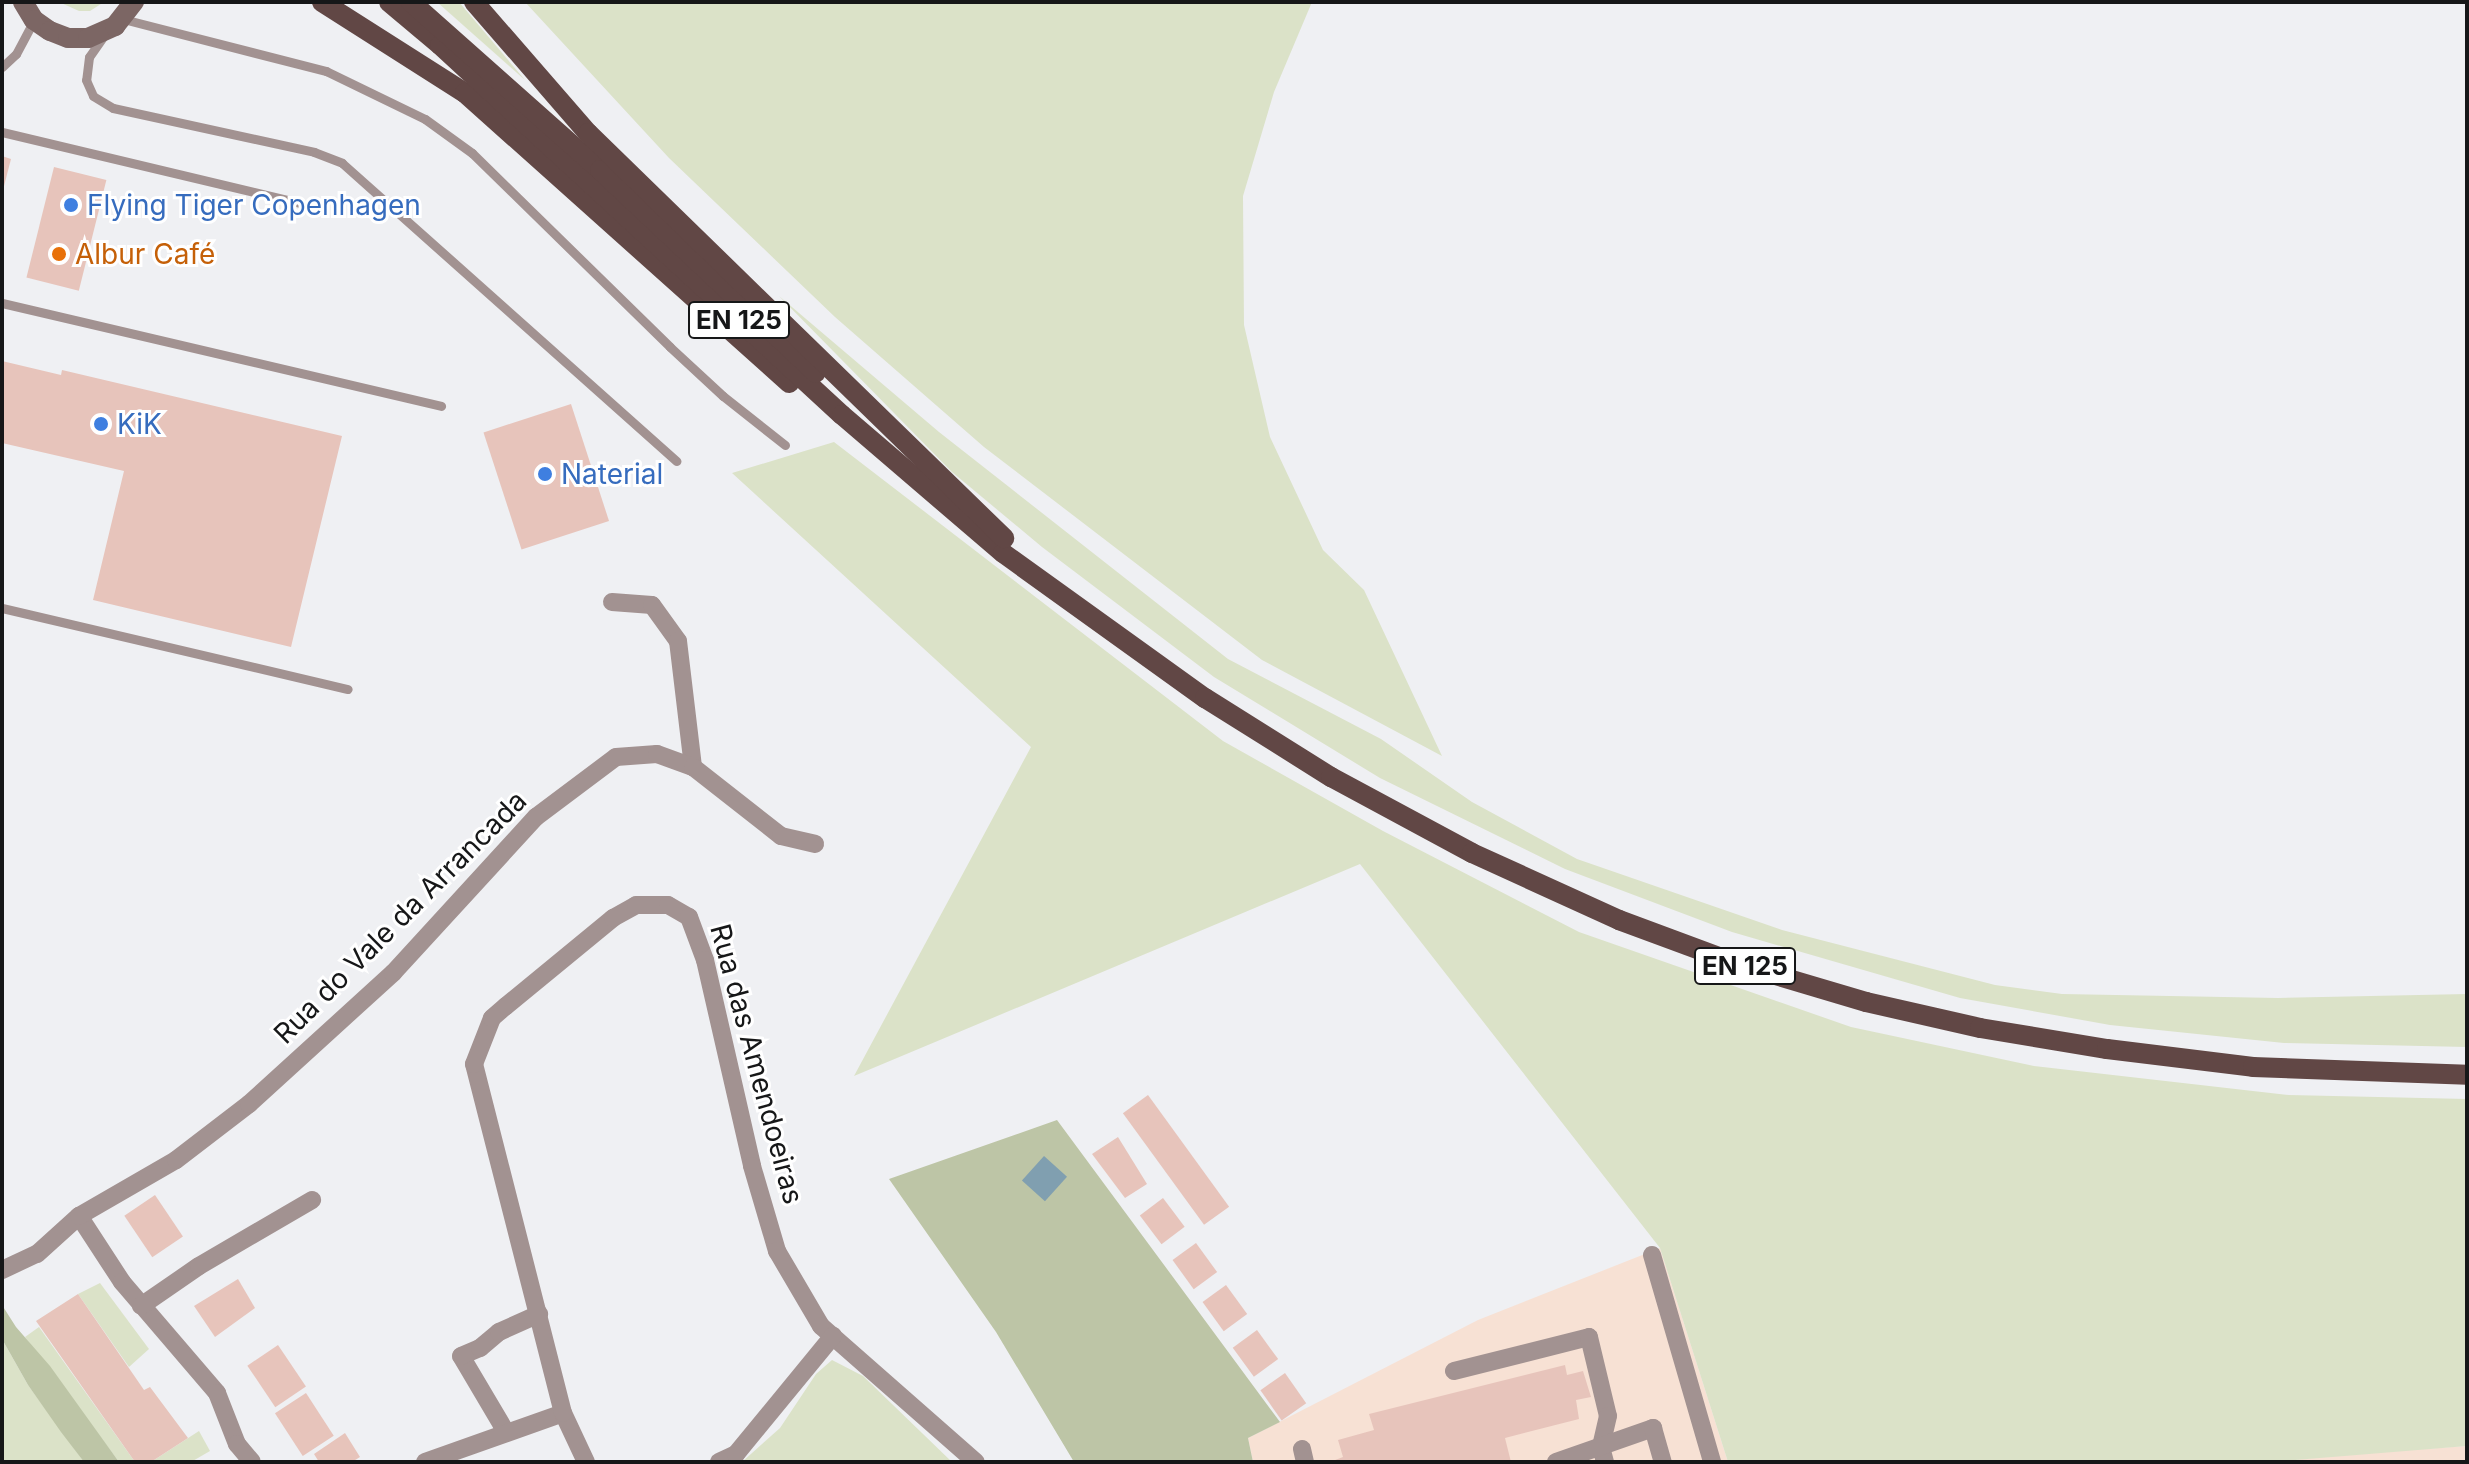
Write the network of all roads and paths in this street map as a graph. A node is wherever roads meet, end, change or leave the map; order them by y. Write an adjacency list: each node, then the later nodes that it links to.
1 (322, 2): 15 (main road)
2 (389, 2): 15 (main road, EN 125)
3 (411, 2): 15 (main road, EN 125)
4 (474, 2): 15 (main road)
5 (128, 10): 7 (street); 13 (lane)
6 (29, 11): 7 (street); 8 (lane)
7 (106, 32): 14 (lane)
8 (2, 67)
9 (2, 132): 10 (lane)
10 (301, 203)
11 (2, 303): 12 (lane)
12 (441, 406)
13 (785, 445)
14 (677, 461)
15 (1008, 550): 21 (main road, EN 125)
16 (612, 602): 19 (street)
17 (2, 608): 18 (lane)
18 (348, 689)
19 (693, 767): 20 (street, Rua do Vale da Arrancada); 23 (street, Rua do Vale da Arrancada)
20 (815, 844)
21 (2467, 1075)
22 (312, 1200): 26 (street)
23 (79, 1216): 25 (street, Rua do Vale da Arrancada); 26 (street)
24 (1652, 1255): 40 (street)
25 (2, 1270)
26 (141, 1306): 33 (street)
27 (539, 1314): 28 (street, Rua das Amendoeiras); 30 (street, Rua das Amendoeiras); 31 (street)
28 (833, 1336): 36 (street); 37 (street, Rua das Amendoeiras)
29 (1454, 1371): 32 (street)
30 (563, 1413): 31 (street); 35 (street, Rua das Amendoeiras)
31 (506, 1432): 34 (street)
32 (1603, 1454): 38 (street); 39 (street)
33 (252, 1462)
34 (425, 1462)
35 (586, 1462)
36 (719, 1462)
37 (976, 1462)
38 (1556, 1462)
39 (1663, 1462)
40 (1712, 1462)

